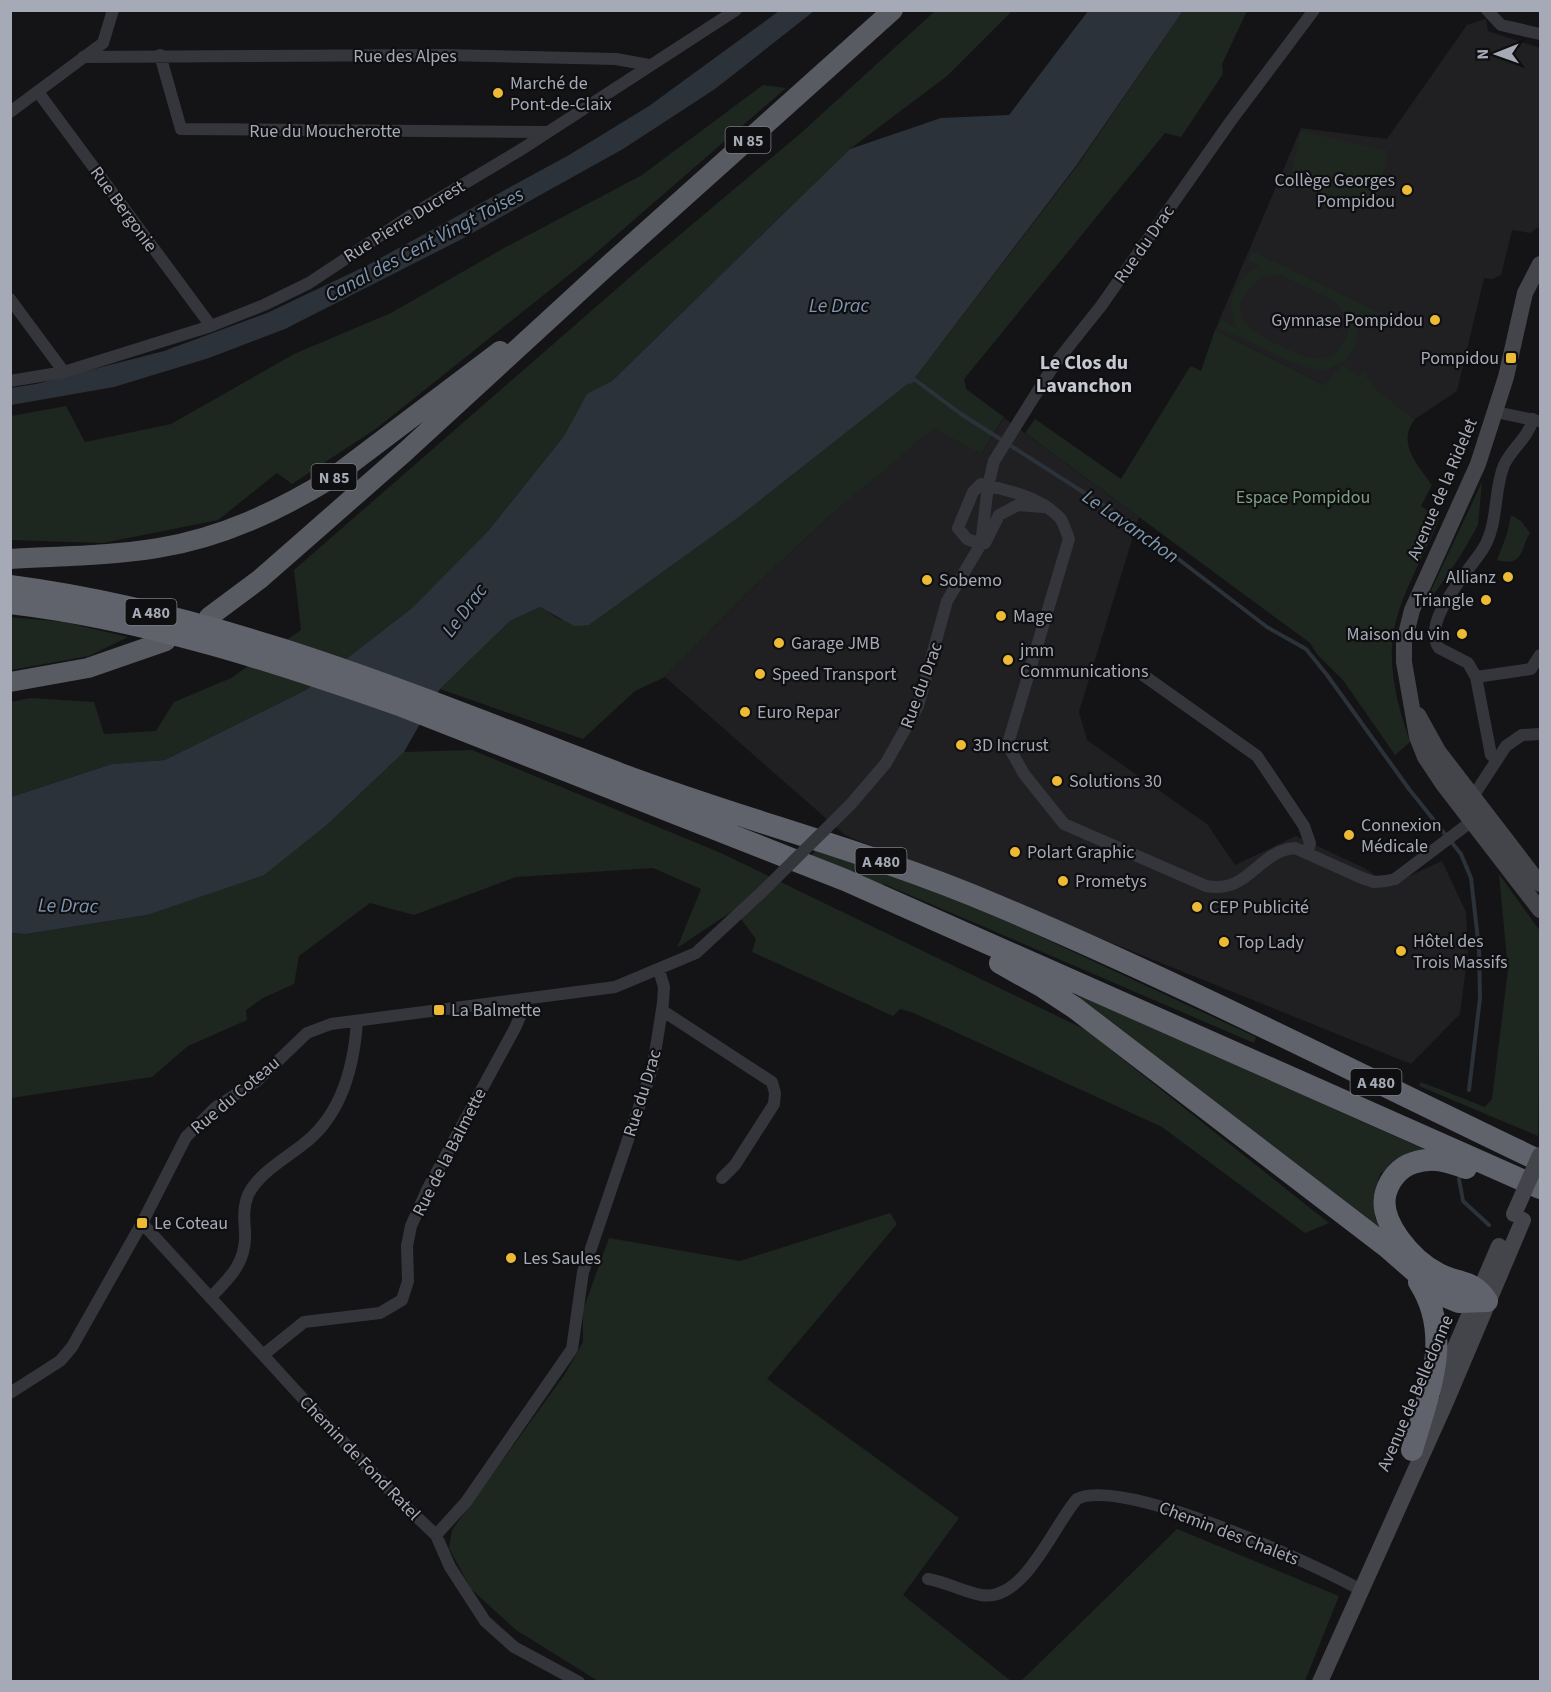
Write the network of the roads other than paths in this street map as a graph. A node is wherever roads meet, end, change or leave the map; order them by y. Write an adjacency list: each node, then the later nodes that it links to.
1 (113, 10): 8 (street)
2 (736, 10): 9 (street, Rue Pierre Ducrest)
3 (892, 10): 14 (highway, N 85)
4 (1314, 10): 21 (street, Rue du Drac)
5 (1487, 10): 6 (street)
6 (1540, 34)
7 (160, 55): 8 (street, Rue des Alpes); 9 (street, Rue des Alpes); 12 (street, Rue du Moucherotte)
8 (83, 57): 10 (street)
9 (649, 65): 12 (street, Rue Pierre Ducrest)
10 (38, 92): 11 (street); 16 (street, Rue Bergonie)
11 (10, 112)
12 (547, 132): 16 (street, Rue Pierre Ducrest)
13 (1540, 264): 19 (main road, Avenue de la Ridelet)
14 (603, 270): 24 (highway, N 85); 27 (highway, N 85)
15 (10, 299): 17 (street)
16 (211, 326): 17 (street, Rue Pierre Ducrest)
17 (64, 372): 18 (street, Rue Pierre Ducrest)
18 (10, 381)
19 (1496, 412): 20 (street); 34 (main road, Avenue de la Ridelet)
20 (1537, 420): 32 (street)
21 (988, 486): 22 (street); 23 (street, Rue du Drac); 23 (street)
22 (1045, 507): 23 (street); 41 (street)
23 (981, 544): 45 (street, Rue du Drac, bridge)
24 (10, 559)
25 (10, 586): 30 (highway, A 480)
26 (10, 603): 30 (highway, A 480)
27 (209, 617)
28 (166, 641): 33 (highway)
29 (1540, 655): 32 (street)
30 (281, 656): 36 (highway, A 480)
31 (1143, 675): 41 (street)
32 (1476, 677): 37 (street)
33 (10, 682)
34 (1409, 698): 38 (main road, Avenue de la Ridelet); 39 (main road, Avenue de la Ridelet)
35 (1540, 734): 37 (street)
36 (534, 750): 43 (highway, A 480); 47 (highway, A 480)
37 (1497, 759): 38 (street)
38 (1473, 798): 39 (street); 40 (main road, Avenue de la Ridelet)
39 (1472, 822): 40 (main road); 41 (street); 44 (main road, Avenue de la Ridelet)
40 (1494, 825): 42 (main road, Avenue de la Ridelet)
41 (1307, 853)
42 (1540, 884)
43 (899, 904): 55 (highway, A 480); 59 (highway)
44 (1540, 910)
45 (659, 970): 46 (street, Rue du Coteau); 48 (street, Rue du Drac)
46 (524, 1000): 49 (street, Rue du Coteau); 62 (street, Rue de la Balmette)
47 (1211, 1004): 50 (highway); 52 (highway, A 480)
48 (663, 1011): 53 (street); 65 (street, Rue du Drac)
49 (357, 1021): 58 (street, Rue du Coteau); 61 (street)
50 (1540, 1148)
51 (1540, 1155): 57 (main road, bridge)
52 (1540, 1161)
53 (722, 1178)
54 (1540, 1181): 57 (main road)
55 (1540, 1188)
56 (1540, 1196): 60 (highway)
57 (1519, 1217): 60 (main road, Avenue de Belledonne)
58 (142, 1223): 61 (street, Chemin de Fond Ratel); 63 (street, Rue du Coteau)
59 (1410, 1269): 60 (highway); 64 (highway)
60 (1480, 1297): 64 (main road, Avenue de Belledonne); 67 (main road, Avenue de Belledonne)
61 (211, 1298): 62 (street, Chemin de Fond Ratel)
62 (263, 1355): 65 (street, Chemin de Fond Ratel)
63 (10, 1393)
64 (1412, 1450): 67 (main road, Avenue de Belledonne)
65 (436, 1534): 68 (street, Chemin de Fond Ratel)
66 (928, 1578): 67 (street, Chemin des Chalets)
67 (1359, 1589): 69 (main road, Avenue de Belledonne)
68 (579, 1682)
69 (1320, 1682)

